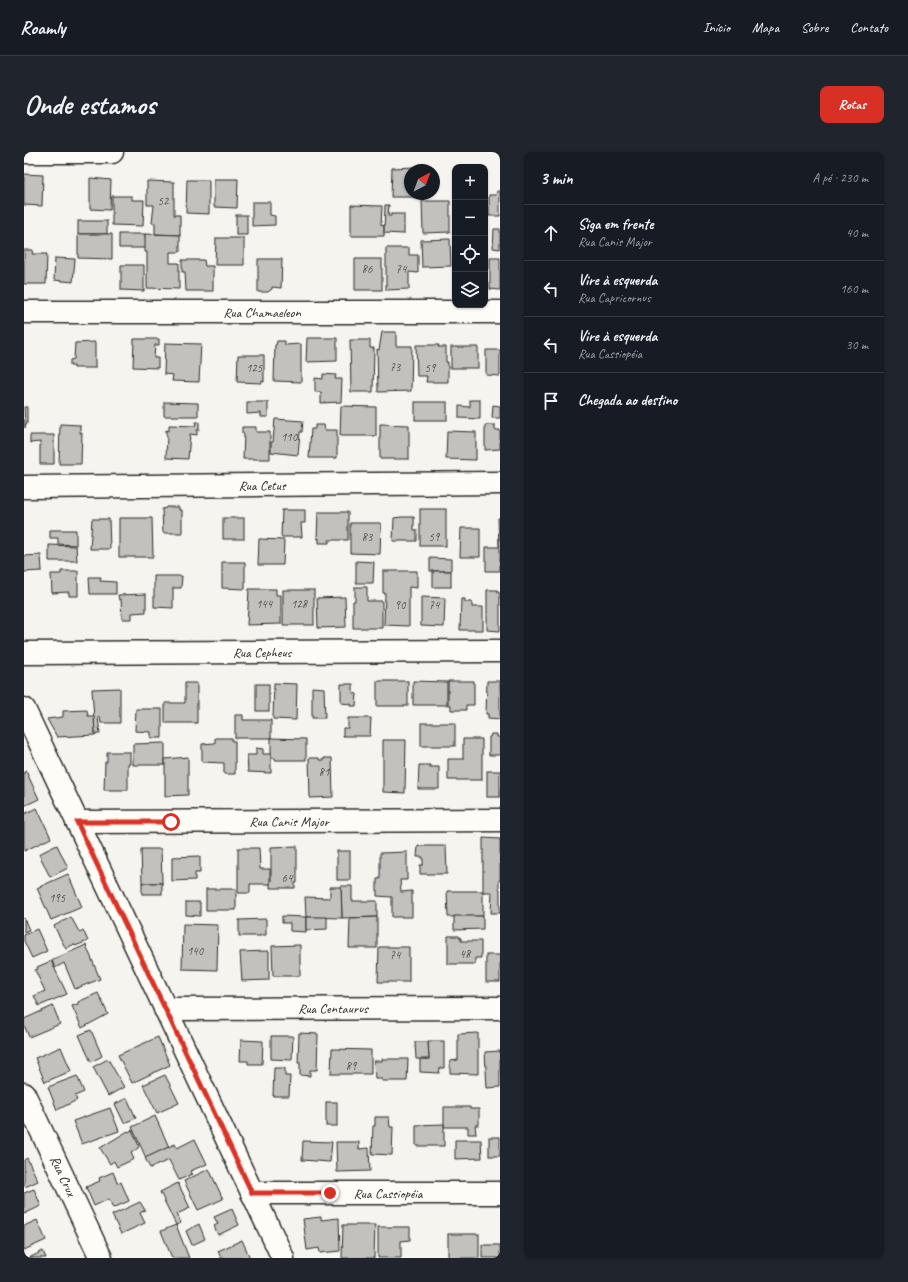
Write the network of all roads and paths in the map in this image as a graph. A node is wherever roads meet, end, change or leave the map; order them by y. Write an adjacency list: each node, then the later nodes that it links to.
1 (24, 152): 2 (street)
2 (112, 152)
3 (24, 312): 4 (street, Rua Chamaeleon)
4 (500, 312)
5 (500, 483): 6 (street, Rua Cetus)
6 (24, 487)
7 (500, 651): 8 (street, Rua Cepheus)
8 (24, 652)
9 (24, 710): 10 (street)
10 (31, 741): 12 (street)
11 (500, 820): 12 (street, Rua Canis Major)
12 (77, 822): 14 (street)
13 (500, 1008): 14 (street, Rua Centaurus)
14 (165, 1009): 16 (street)
15 (24, 1094): 18 (street, Rua Crux)
16 (252, 1193): 17 (street, Rua Cassiopéia); 19 (street)
17 (500, 1193)
18 (101, 1258)
19 (283, 1258)

